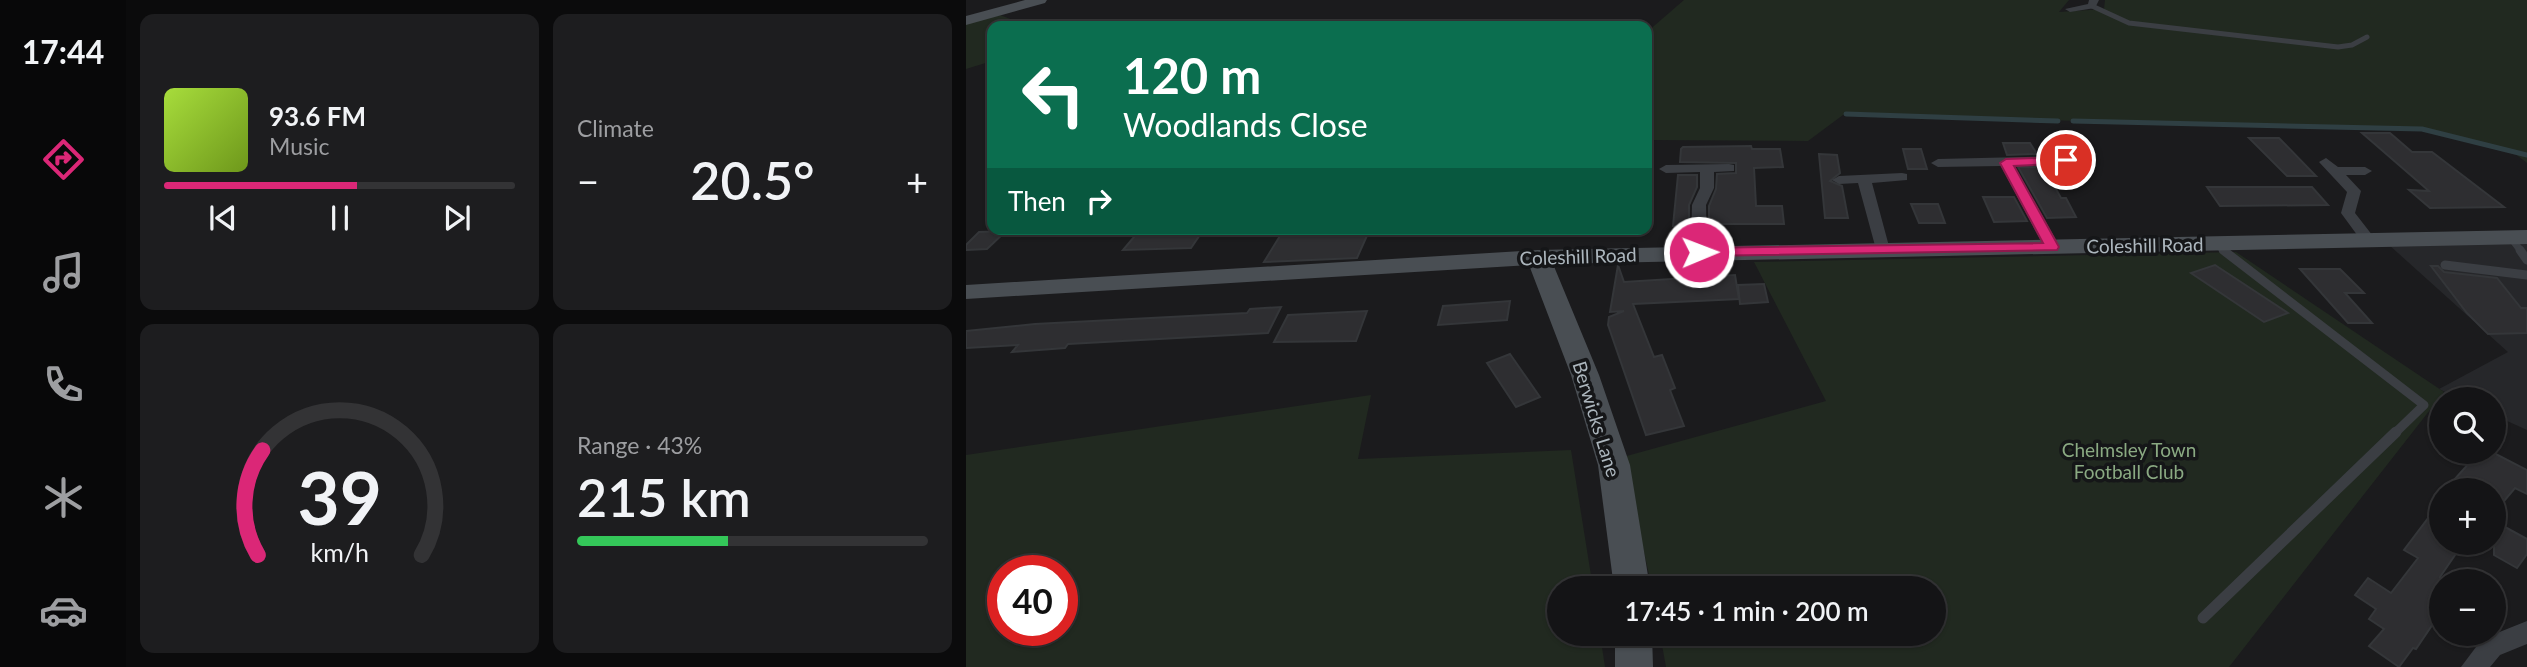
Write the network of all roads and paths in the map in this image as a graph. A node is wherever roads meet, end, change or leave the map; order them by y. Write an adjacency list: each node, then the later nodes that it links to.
1 (1040, 0): 4 (street)
2 (2093, 3): 3 (street); 5 (lane)
3 (2072, 5)
4 (966, 20)
5 (2367, 37)
6 (2066, 160): 8 (street)
7 (1938, 163): 8 (street)
8 (2006, 163): 19 (street)
9 (1729, 168): 11 (street)
10 (1666, 169): 11 (street)
11 (1707, 169): 21 (street)
12 (2365, 171): 17 (street)
13 (1902, 177): 14 (street)
14 (1864, 179): 15 (street); 20 (street)
15 (1839, 180)
16 (2519, 238): 17 (street, Coleshill Road); 23 (lane)
17 (2368, 240): 18 (street, Coleshill Road)
18 (2214, 243): 19 (street, Coleshill Road); 28 (lane)
19 (2052, 247): 20 (street, Coleshill Road)
20 (1882, 250): 21 (street, Coleshill Road)
21 (1699, 252): 22 (street, Coleshill Road)
22 (1538, 257): 26 (street, Coleshill Road); 27 (street, Berwicks Lane)
23 (2527, 260)
24 (2445, 265): 25 (lane)
25 (2527, 275)
26 (966, 292)
27 (1630, 576)
28 (2203, 618)
29 (2527, 632): 32 (street)
30 (1634, 646): 31 (street)
31 (1634, 667)
32 (2474, 667)

